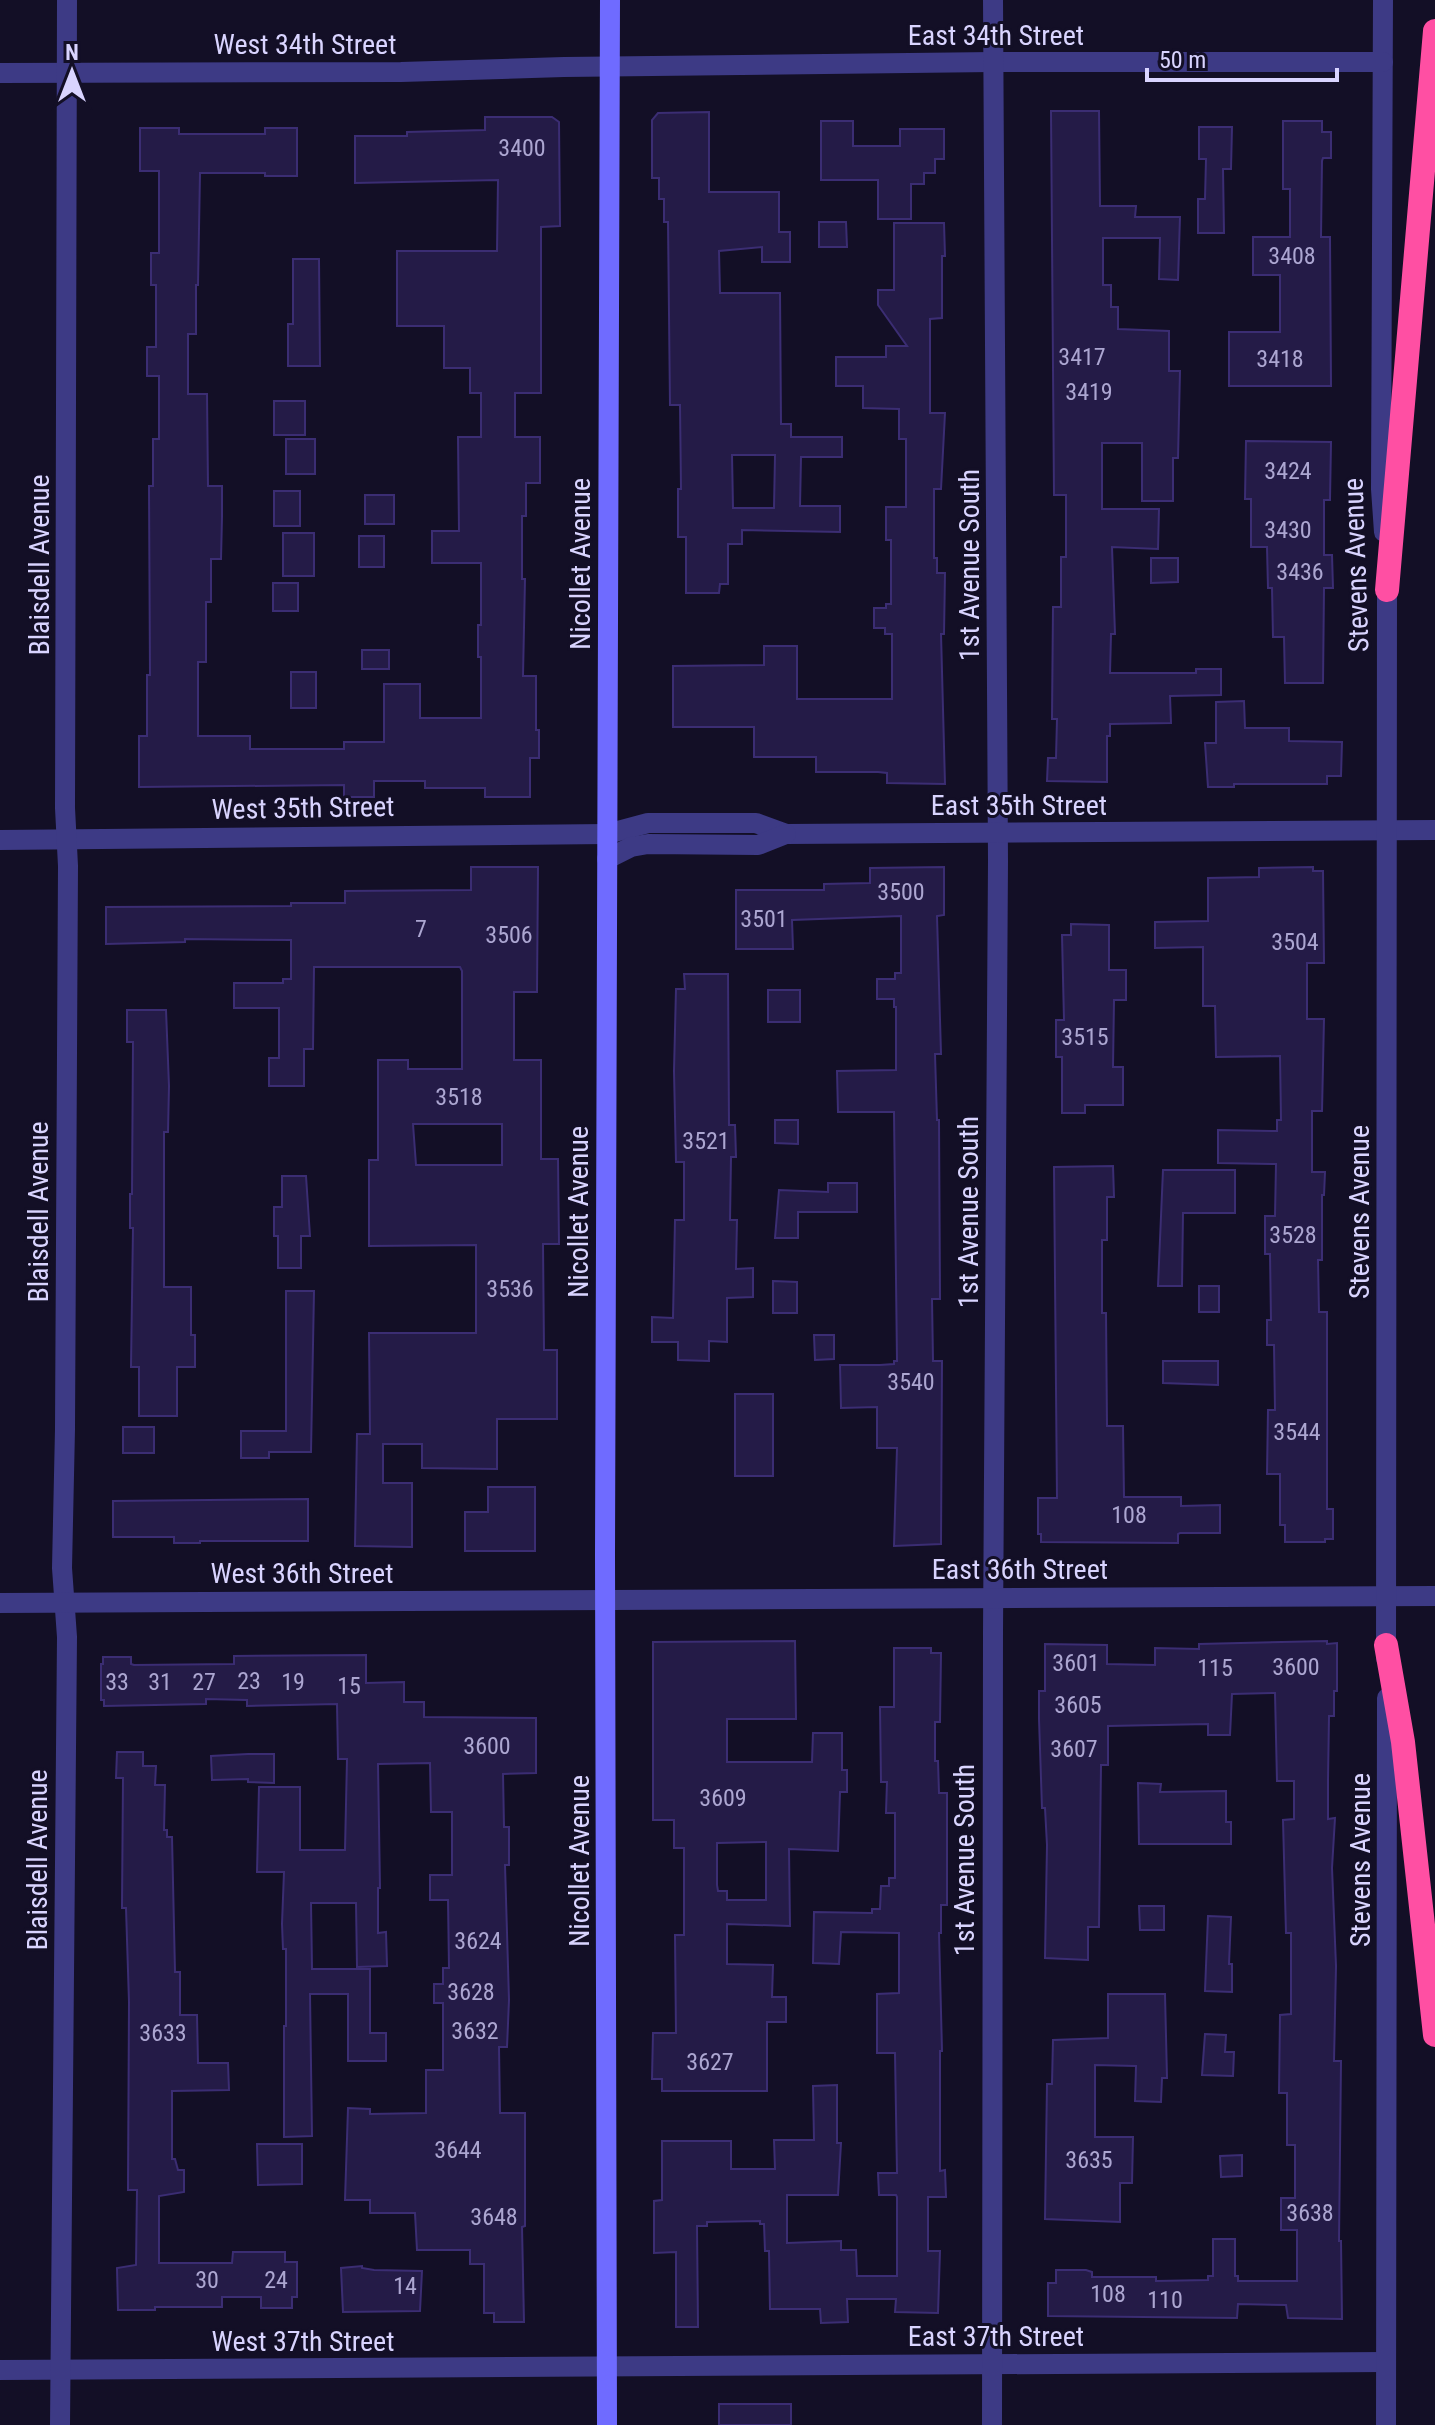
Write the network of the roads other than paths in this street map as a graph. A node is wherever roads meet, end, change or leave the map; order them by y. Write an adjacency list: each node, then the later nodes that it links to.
1 (67, 0): 9 (street, Blaisdell Avenue)
2 (610, 0): 8 (main road, Nicollet Avenue)
3 (993, 0): 6 (street, 1st Avenue South)
4 (1383, 0): 7 (street, Stevens Avenue)
5 (1435, 31): 11 (highway)
6 (993, 62): 7 (street, East 34th Street); 8 (street, East 34th Street); 14 (street, 1st Avenue South)
7 (1383, 62): 11 (street, Stevens Avenue)
8 (610, 66): 9 (street, West 34th Street); 15 (main road, Nicollet Avenue)
9 (67, 72): 10 (street, West 34th Street); 18 (street, Blaisdell Avenue)
10 (0, 73)
11 (1387, 590): 12 (street, Stevens Avenue)
12 (1387, 829): 13 (street, East 35th Street); 14 (street, East 35th Street); 20 (street, Stevens Avenue)
13 (1435, 830)
14 (998, 833): 16 (street, East 35th Street); 22 (street, 1st Avenue South)
15 (607, 834): 16 (street, East 35th Street); 18 (street, West 35th Street); 19 (main road, Nicollet Avenue)
16 (786, 834): 19 (street)
17 (0, 840): 18 (street, West 35th Street)
18 (66, 840): 24 (street, Blaisdell Avenue)
19 (607, 859): 23 (main road, Nicollet Avenue)
20 (1386, 1596): 21 (street, East 36th Street); 22 (street, East 36th Street); 26 (street, Stevens Avenue)
21 (1435, 1596)
22 (993, 1597): 23 (street, East 36th Street); 29 (street, 1st Avenue South)
23 (605, 1600): 24 (street, West 36th Street); 30 (main road, Nicollet Avenue)
24 (64, 1602): 25 (street, West 36th Street); 31 (street, Blaisdell Avenue)
25 (0, 1603)
26 (1386, 1645): 27 (highway); 28 (street, Stevens Avenue)
27 (1435, 2035)
28 (1386, 2362): 29 (street, East 37th Street); 36 (street, Stevens Avenue)
29 (991, 2364): 30 (street, East 37th Street); 35 (street, 1st Avenue South)
30 (607, 2367): 31 (street, West 37th Street); 34 (main road, Nicollet Avenue)
31 (61, 2369): 32 (street, West 37th Street); 33 (street, Blaisdell Avenue)
32 (0, 2370)
33 (60, 2425)
34 (607, 2425)
35 (992, 2425)
36 (1386, 2425)

